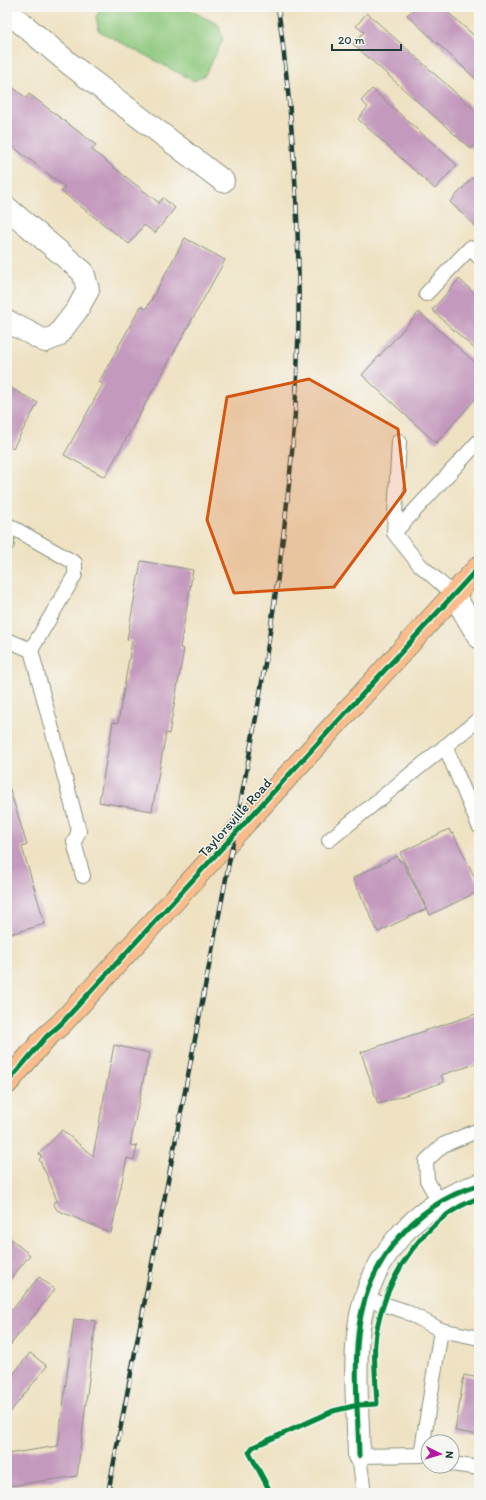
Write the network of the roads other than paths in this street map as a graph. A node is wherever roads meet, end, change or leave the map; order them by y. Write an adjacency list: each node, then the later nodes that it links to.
1 (7, 11): 2 (street)
2 (223, 181)
3 (7, 208): 6 (street)
4 (479, 257): 5 (lane)
5 (426, 294)
6 (7, 321)
7 (399, 441): 10 (lane)
8 (479, 442): 10 (lane)
9 (7, 525): 11 (lane); 17 (lane)
10 (394, 533): 13 (lane)
11 (7, 544)
12 (479, 567): 13 (main road, Taylorsville Road)
13 (454, 595): 14 (street); 15 (street); 23 (main road, Taylorsville Road)
14 (479, 602)
15 (479, 637)
16 (7, 640): 17 (lane)
17 (31, 650): 22 (lane)
18 (479, 719): 19 (lane)
19 (445, 746): 20 (lane); 21 (lane)
20 (479, 826)
21 (329, 840)
22 (83, 876)
23 (7, 1083)
24 (479, 1130): 26 (lane)
25 (479, 1185): 26 (street)
26 (439, 1202): 27 (street)
27 (367, 1299): 28 (lane); 31 (street)
28 (441, 1330): 29 (lane); 30 (lane)
29 (479, 1338)
30 (427, 1434)
31 (359, 1456): 32 (lane); 35 (lane)
32 (420, 1457)
33 (460, 1465): 34 (lane)
34 (479, 1468)
35 (364, 1493)

